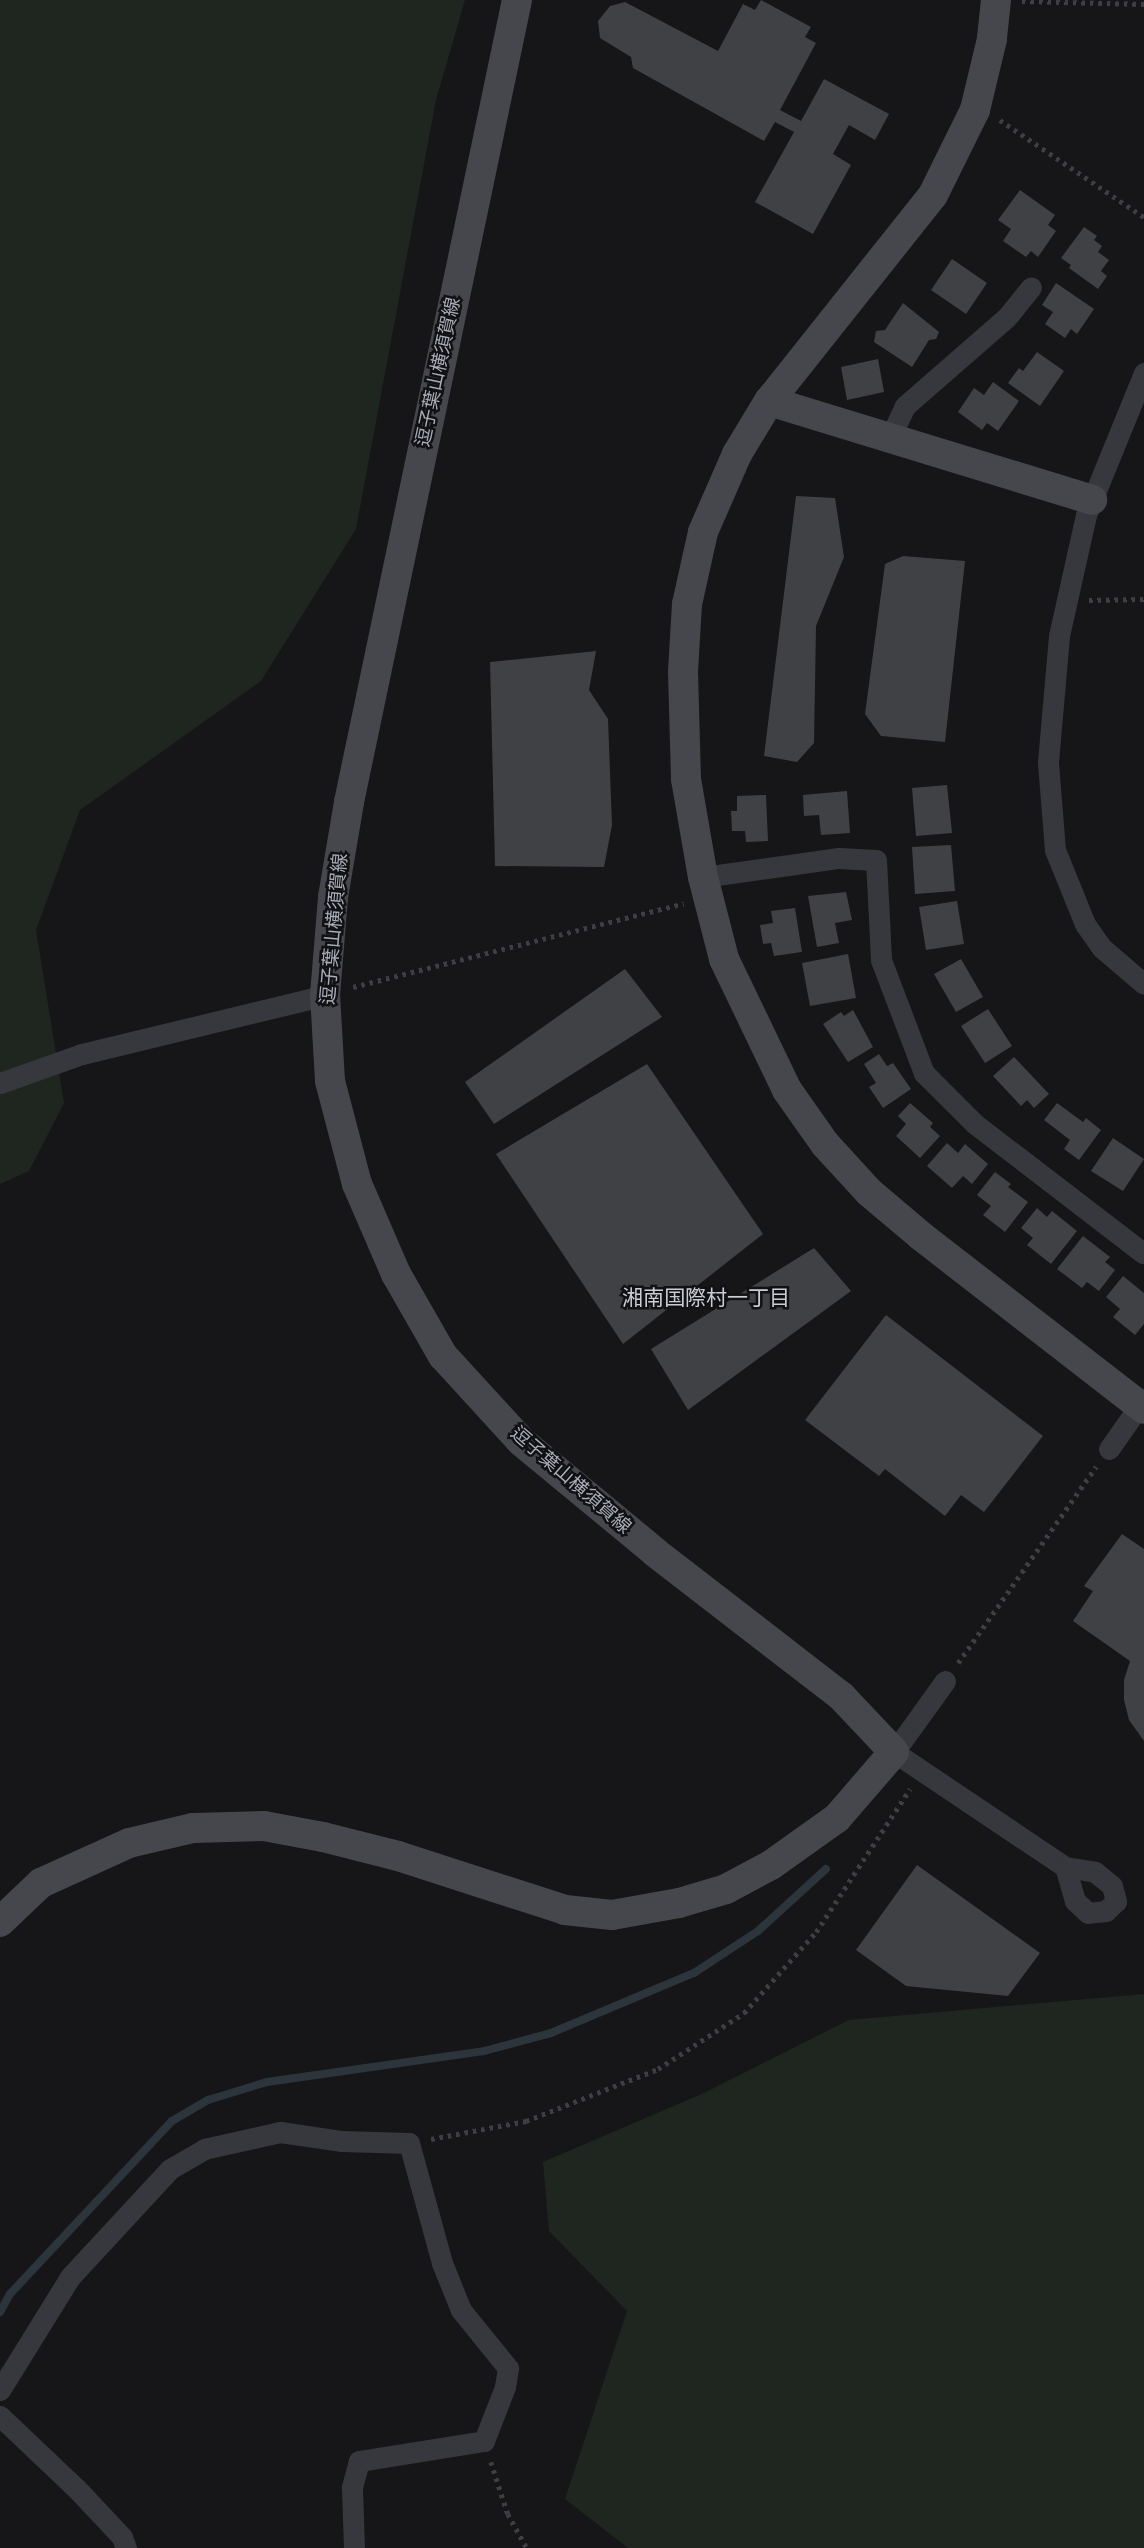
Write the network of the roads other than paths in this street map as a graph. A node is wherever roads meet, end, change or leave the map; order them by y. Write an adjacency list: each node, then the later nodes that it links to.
1 (517, 0): 10 (main road, 逗子葉山横須賀線)
2 (996, 0): 5 (main road)
3 (1031, 287): 6 (street)
4 (1144, 373): 7 (street)
5 (769, 401): 6 (main road); 8 (main road)
6 (890, 438): 7 (main road)
7 (1092, 500): 9 (street)
8 (706, 887): 12 (street); 13 (main road)
9 (1144, 984)
10 (325, 995): 11 (street); 16 (main road, 逗子葉山横須賀線)
11 (0, 1083)
12 (1143, 1253)
13 (1143, 1404): 14 (street)
14 (1109, 1449)
15 (945, 1681): 16 (street)
16 (894, 1752): 17 (street); 18 (main road)
17 (1065, 1867)
18 (0, 1922)
19 (0, 2390): 22 (street)
20 (0, 2417): 21 (street)
21 (126, 2548)
22 (354, 2548)

